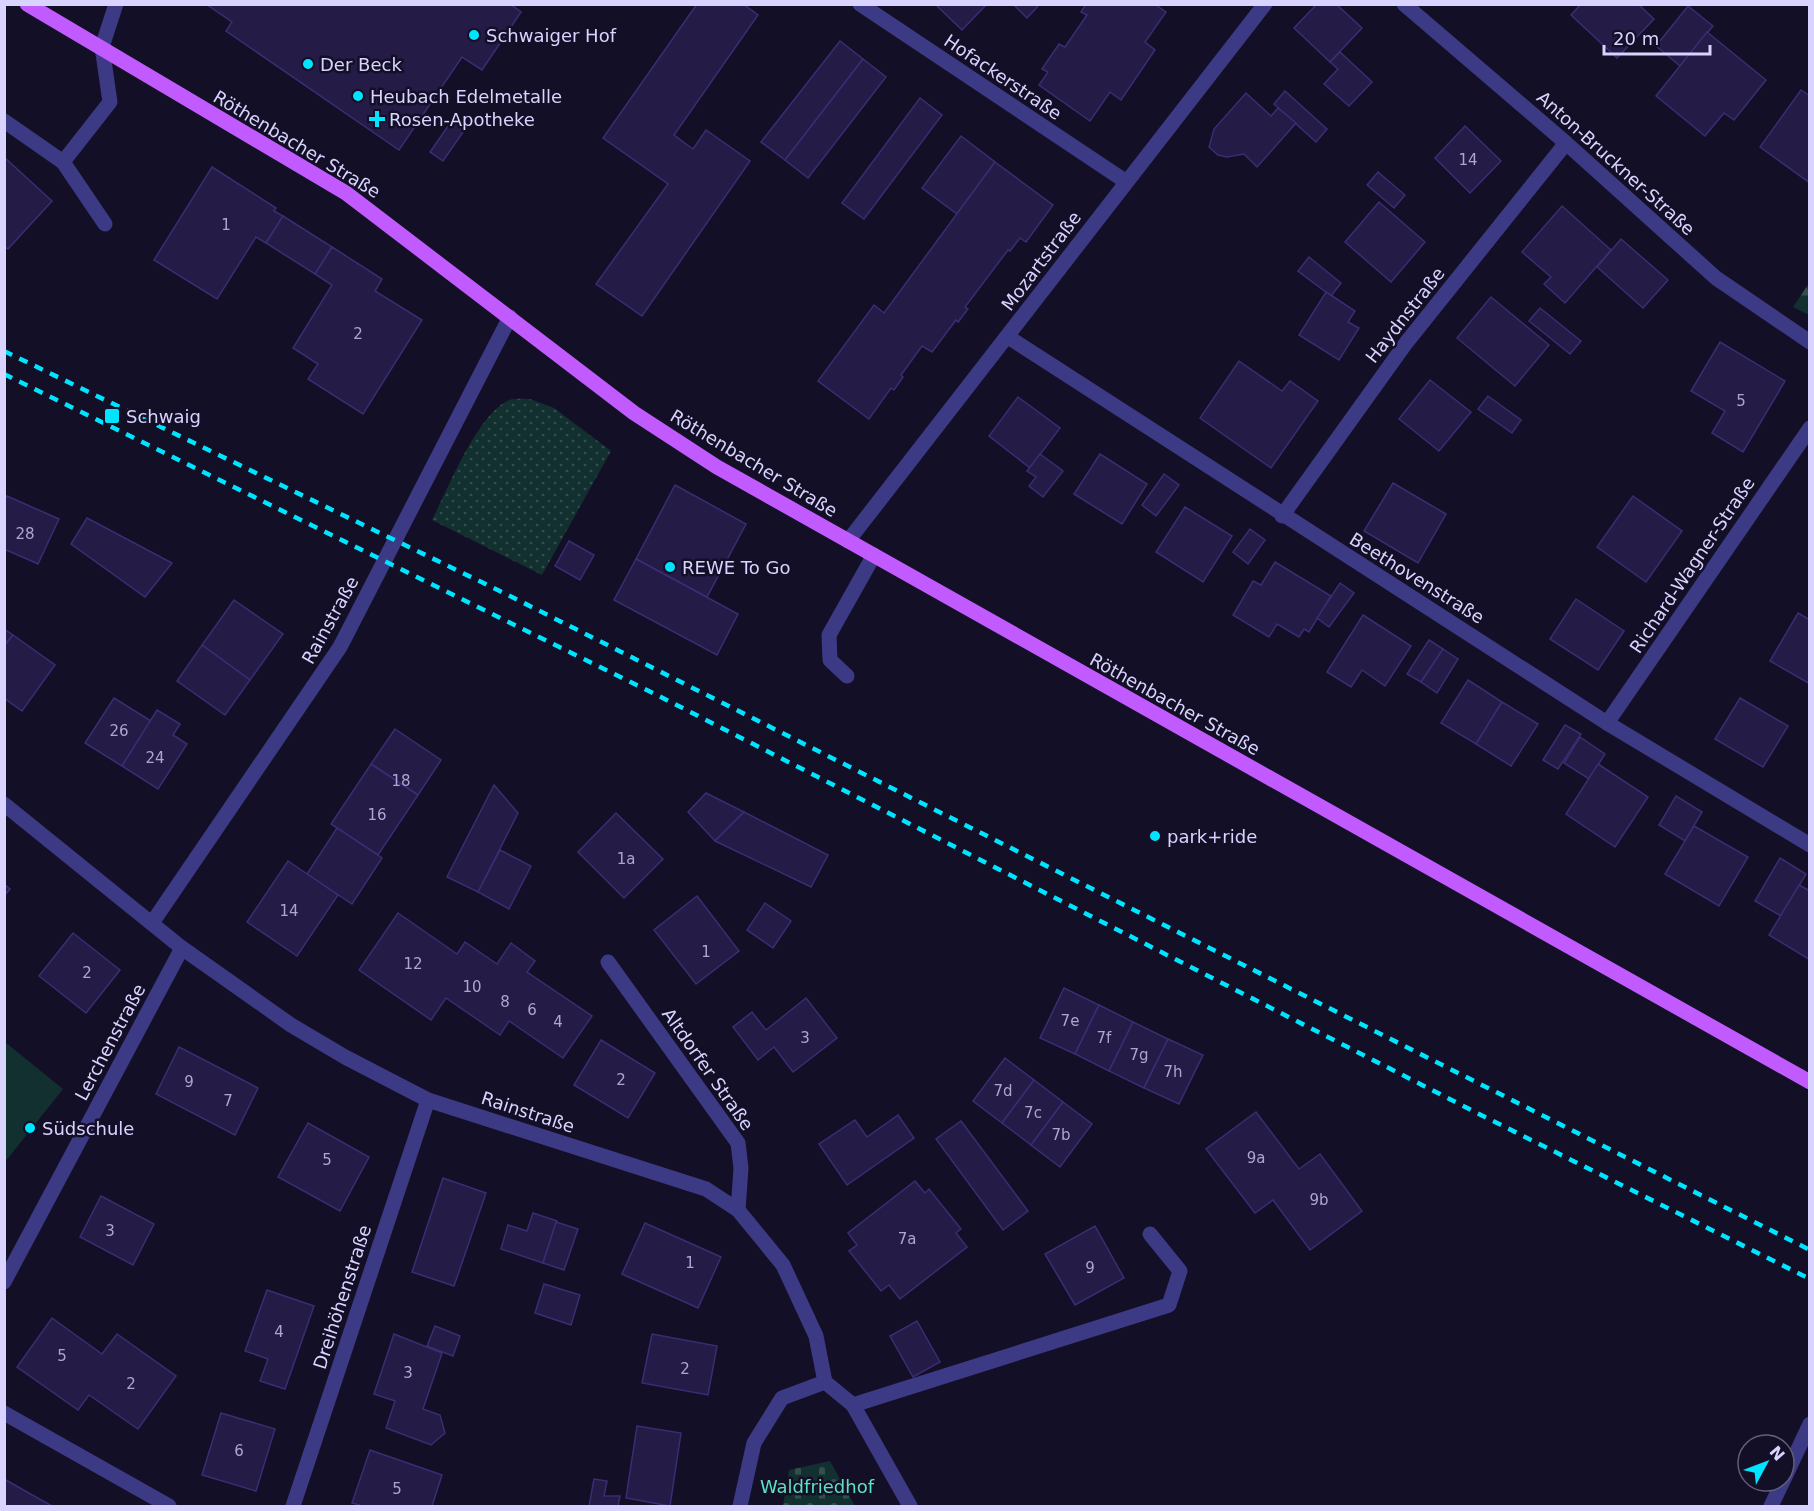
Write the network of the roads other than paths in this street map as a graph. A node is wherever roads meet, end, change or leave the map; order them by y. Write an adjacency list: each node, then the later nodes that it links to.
1 (27, 4): 6 (main road, Röthenbacher Straße)
2 (116, 4): 6 (street)
3 (860, 4): 10 (street, Hofackerstraße)
4 (1265, 4): 10 (street, Mozartstraße)
5 (1404, 4): 8 (street, Anton-Bruckner-Straße)
6 (102, 47): 9 (street); 12 (main road, Röthenbacher Straße)
7 (4, 121): 9 (street)
8 (1566, 143): 14 (street, Anton-Bruckner-Straße); 16 (street, Haydnstraße)
9 (63, 162): 11 (street)
10 (1125, 181): 13 (street, Mozartstraße)
11 (105, 224)
12 (510, 317): 17 (main road, Röthenbacher Straße); 23 (street, Rainstraße)
13 (1008, 337): 16 (street, Beethovenstraße); 17 (street, Mozartstraße)
14 (1809, 342)
15 (1809, 428): 20 (street, Richard-Wagner-Straße)
16 (1282, 516): 20 (street, Beethovenstraße)
17 (848, 541): 18 (main road, Röthenbacher Straße)
18 (874, 555): 19 (street); 26 (main road, Röthenbacher Straße)
19 (848, 676)
20 (1607, 723): 22 (street, Beethovenstraße)
21 (4, 804): 23 (street, Rainstraße)
22 (1809, 845)
23 (152, 923): 24 (street, Rainstraße)
24 (182, 948): 27 (street, Rainstraße); 30 (street, Lerchenstraße)
25 (608, 962): 28 (street, Altdorfer Straße)
26 (1809, 1082)
27 (428, 1100): 28 (street, Rainstraße); 37 (street, Dreihöhenstraße)
28 (738, 1210): 31 (street, Rainstraße)
29 (1150, 1234): 32 (street)
30 (4, 1282)
31 (825, 1382): 32 (street); 38 (street)
32 (853, 1405): 39 (street)
33 (4, 1413): 36 (street)
34 (1809, 1424): 35 (street)
35 (1796, 1453)
36 (169, 1506)
37 (293, 1506)
38 (740, 1506)
39 (910, 1506)

